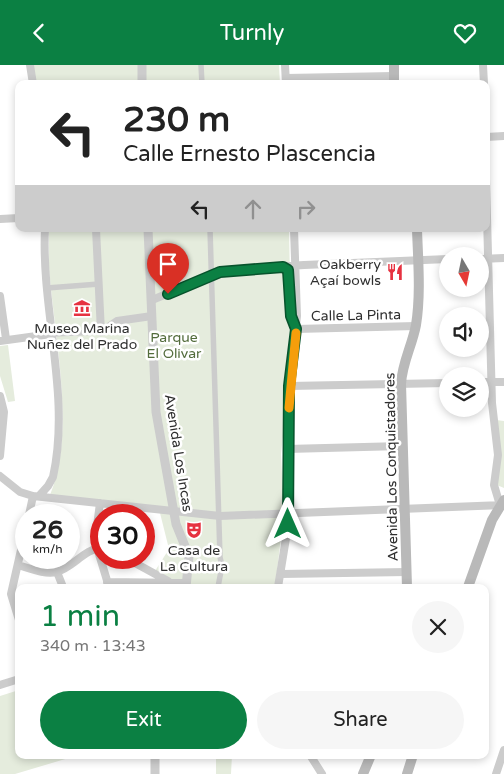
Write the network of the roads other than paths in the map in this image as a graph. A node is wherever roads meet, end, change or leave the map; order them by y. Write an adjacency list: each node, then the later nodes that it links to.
1 (30, 65): 7 (street)
2 (142, 65): 8 (street)
3 (201, 65): 9 (street)
4 (285, 65): 10 (street)
5 (483, 65): 12 (street)
6 (394, 75): 11 (street)
7 (32, 80)
8 (142, 80)
9 (202, 80)
10 (286, 80)
11 (304, 80)
12 (484, 80)
13 (504, 136): 14 (street)
14 (490, 137)
15 (15, 218): 16 (street)
16 (0, 219)
17 (45, 232): 33 (street)
18 (96, 232): 32 (street)
19 (148, 232): 35 (street, Avenida Los Incas)
20 (210, 232): 31 (street)
21 (294, 232): 29 (street)
22 (416, 232): 28 (main road, Avenida Los Conquistadores)
23 (488, 232): 24 (street)
24 (489, 247)
25 (489, 258): 26 (street); 42 (street)
26 (504, 258)
27 (439, 259): 28 (street)
28 (418, 260): 29 (street); 37 (main road, Avenida Los Conquistadores)
29 (296, 265): 30 (street); 38 (street)
30 (283, 267): 31 (street); 38 (street)
31 (212, 275): 35 (street); 60 (street)
32 (99, 284): 33 (street); 39 (street)
33 (47, 288): 40 (street)
34 (0, 296): 41 (street)
35 (152, 301): 36 (street, Avenida Los Incas)
36 (152, 316): 39 (street); 58 (street, Avenida Los Incas)
37 (416, 326): 38 (street, Calle La Pinta); 45 (main road, Avenida Los Conquistadores)
38 (296, 329): 46 (street)
39 (101, 332): 40 (street)
40 (51, 334): 41 (street); 53 (street)
41 (3, 340)
42 (492, 382): 43 (street); 56 (street)
43 (504, 382)
44 (439, 383): 45 (street)
45 (401, 384): 46 (street); 49 (main road, Avenida Los Conquistadores)
46 (289, 386): 50 (street)
47 (0, 396): 48 (street)
48 (2, 409): 51 (street)
49 (402, 446): 50 (street); 57 (main road, Avenida Los Conquistadores)
50 (287, 449): 59 (street)
51 (0, 456)
52 (0, 476): 53 (street)
53 (36, 496): 54 (street); 55 (street)
54 (100, 503): 58 (street)
55 (33, 504)
56 (503, 504): 57 (street); 78 (main road)
57 (404, 508): 59 (street); 67 (main road, Avenida Los Conquistadores)
58 (174, 511): 60 (street); 74 (street, Avenida Los Incas)
59 (288, 512): 60 (street); 68 (street)
60 (220, 515): 75 (street)
61 (90, 553): 66 (street)
62 (17, 569): 79 (street)
63 (34, 569): 66 (street)
64 (104, 569): 71 (street)
65 (146, 569): 69 (street)
66 (57, 572): 70 (street)
67 (407, 572): 68 (street); 77 (main road, Avenida Los Conquistadores)
68 (281, 574): 76 (street)
69 (169, 582): 72 (street); 73 (street)
70 (62, 584)
71 (108, 584)
72 (128, 584)
73 (180, 584)
74 (186, 584)
75 (219, 584)
76 (279, 584)
77 (408, 584)
78 (469, 584)
79 (15, 609)
80 (15, 680): 81 (street)
81 (0, 685)
82 (504, 750): 91 (street)
83 (155, 759): 87 (street)
84 (313, 759): 88 (street)
85 (369, 759): 89 (main road)
86 (412, 759): 90 (main road)
87 (155, 774)
88 (322, 774)
89 (363, 774)
90 (407, 774)
91 (496, 774)

